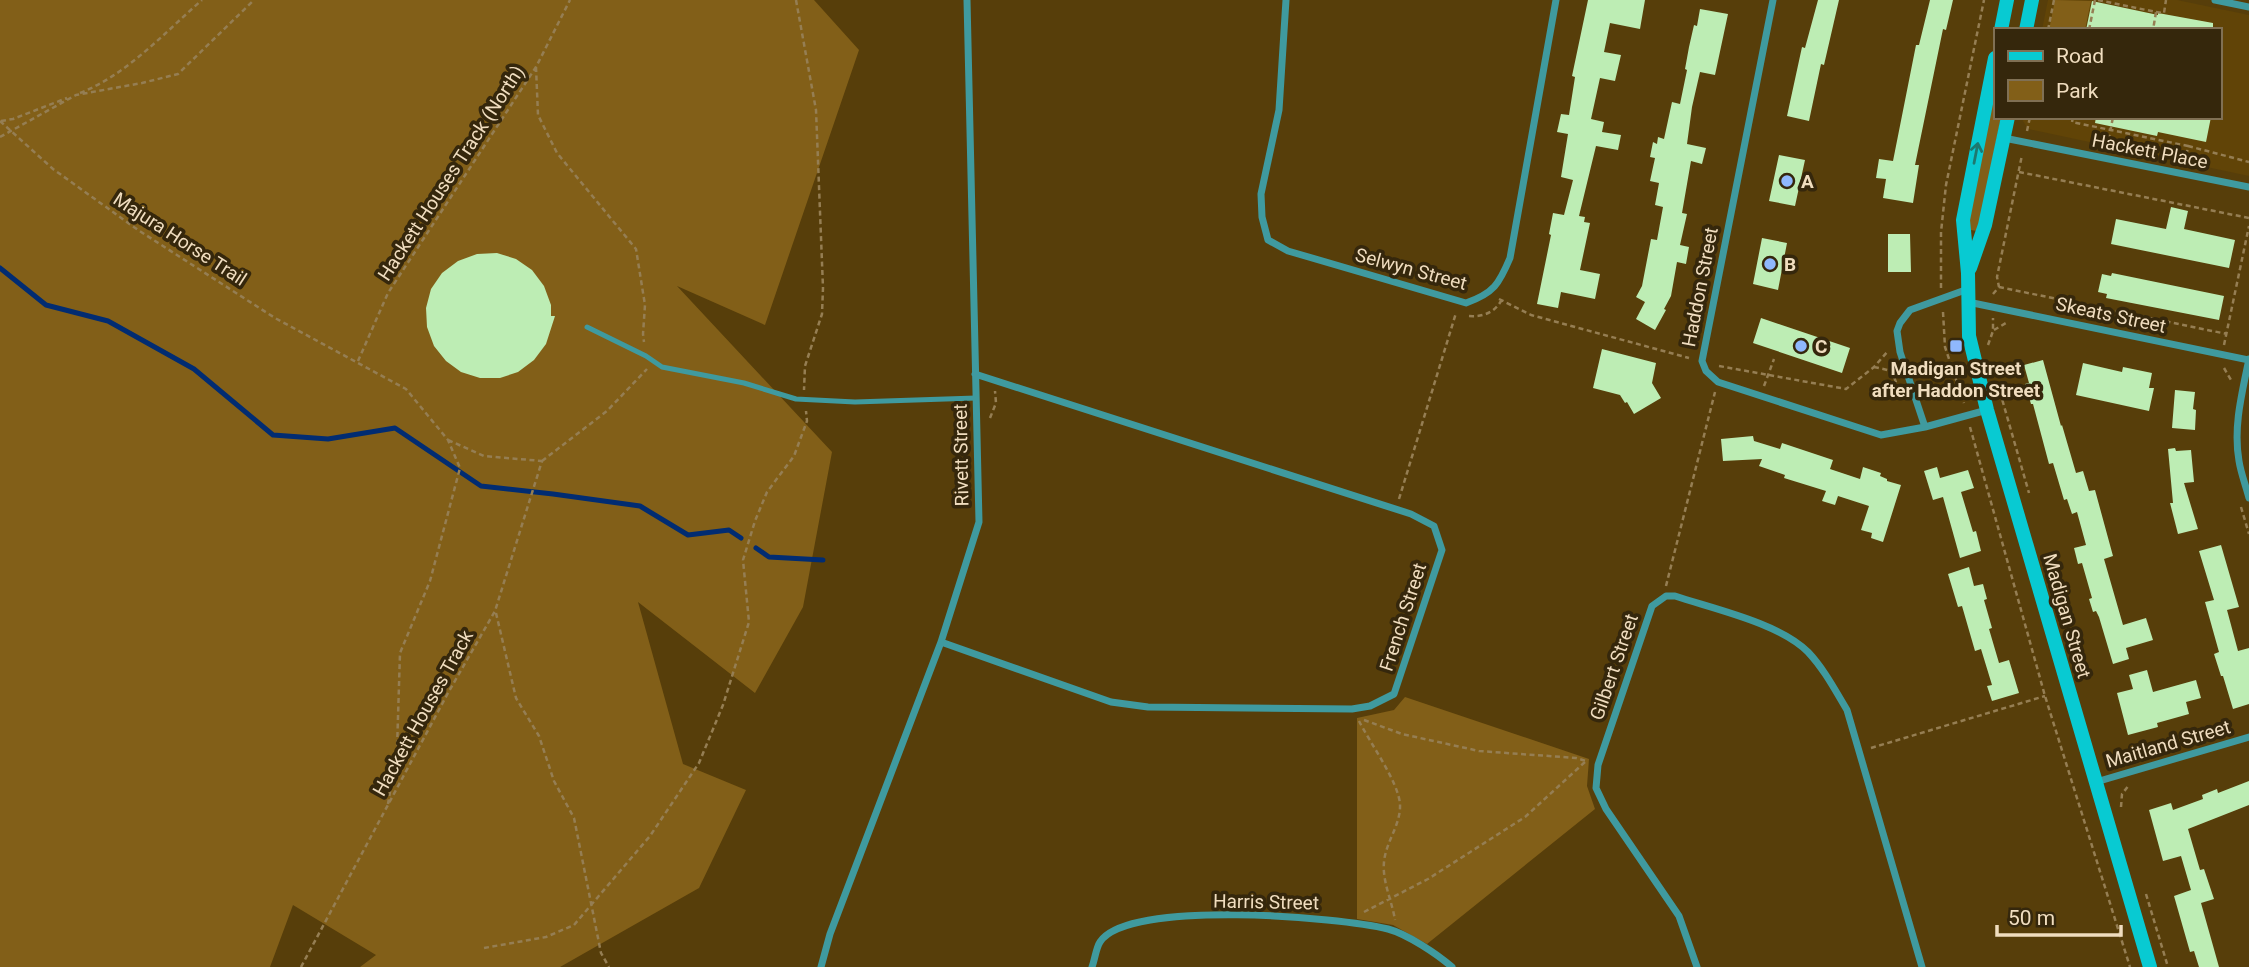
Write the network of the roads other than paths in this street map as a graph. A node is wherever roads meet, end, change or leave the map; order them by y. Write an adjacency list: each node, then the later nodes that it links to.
1 (967, 0): 19 (street, Rivett Street)
2 (1286, 0): 3 (street, Selwyn Street)
3 (1556, 0)
4 (1773, 0): 22 (street, Haddon Street)
5 (2007, 0): 9 (street)
6 (2032, 0): 10 (street)
7 (2215, 0): 8 (street)
8 (2249, 7)
9 (2001, 28)
10 (2026, 28)
11 (1994, 63): 15 (street, Madigan Street, one-way to 11)
12 (2008, 119): 13 (street, Madigan Street)
13 (2004, 138): 14 (street, Hackett Place); 15 (street, Madigan Street)
14 (2249, 187)
15 (1968, 273): 16 (street, Madigan Street)
16 (1968, 295): 18 (street, Skeats Street); 21 (street, Madigan Street); 22 (street)
17 (587, 327): 20 (lane)
18 (2249, 359): 23 (street)
19 (975, 374): 20 (street, Rivett Street); 24 (street, French Street)
20 (976, 398): 24 (street, Rivett Street)
21 (1987, 410): 22 (street); 26 (street, Madigan Street)
22 (1925, 427)
23 (2249, 498)
24 (941, 642): 27 (street, Rivett Street)
25 (2249, 737): 26 (street, Maitland Street)
26 (2096, 782): 32 (street, Madigan Street)
27 (821, 967)
28 (1092, 967): 29 (street, Harris Street)
29 (1452, 967)
30 (1697, 967): 31 (street, Gilbert Street)
31 (1922, 967)
32 (2150, 967)

